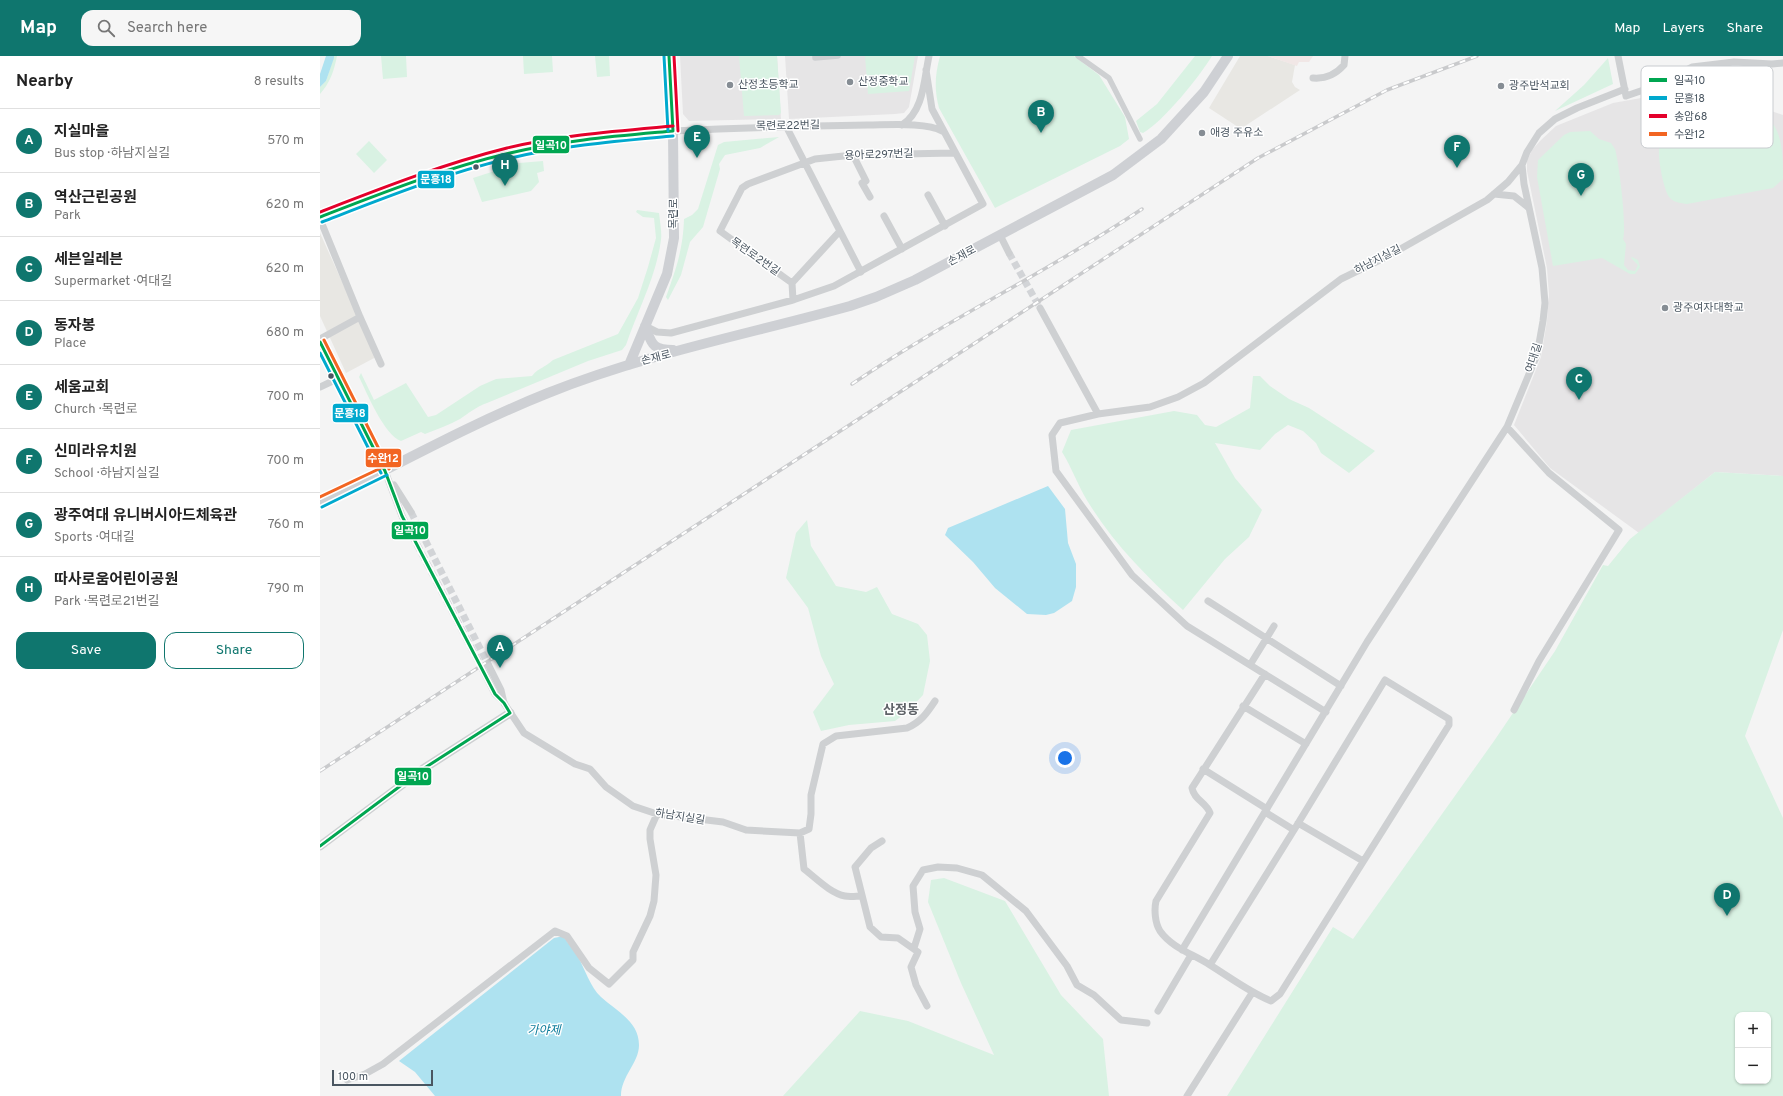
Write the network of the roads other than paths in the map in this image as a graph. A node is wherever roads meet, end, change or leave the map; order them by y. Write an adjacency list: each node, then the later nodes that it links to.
1 (669, 56): 20 (main road, 목련로)
2 (815, 56): 3 (street)
3 (838, 56)
4 (929, 56): 11 (street)
5 (1078, 56): 22 (street)
6 (1228, 56): 35 (main road, 손재로)
7 (1345, 56): 12 (street)
8 (1618, 56): 14 (street)
9 (1783, 63): 10 (street, 여대길)
10 (1700, 66)
11 (926, 70): 15 (street); 16 (street)
12 (1313, 78)
13 (1641, 88): 14 (street, 여대길)
14 (1625, 90): 26 (street, 여대길)
15 (915, 111): 16 (street); 17 (street); 19 (street)
16 (933, 111): 19 (street); 21 (street)
17 (902, 125): 18 (street, 목련로22번길); 19 (street, 목련로22번길)
18 (786, 126): 20 (street, 목련로22번길); 25 (street)
19 (924, 126): 21 (street, 목련로22번길)
20 (674, 131): 32 (street); 43 (main road, 목련로)
21 (942, 131): 23 (street)
22 (1140, 139)
23 (954, 153): 24 (street, 용아로297번길); 33 (street)
24 (852, 155): 25 (street, 용아로297번길); 29 (street)
25 (804, 163): 34 (street); 39 (street, 목련로2번길)
26 (1522, 165): 27 (street, 하남지실길); 30 (street, 여대길)
27 (1494, 194): 30 (street); 50 (street, 하남지실길)
28 (928, 195): 33 (street)
29 (870, 197)
30 (1529, 208): 51 (street, 여대길)
31 (884, 216): 36 (street)
32 (320, 218): 42 (street)
33 (945, 226): 36 (street)
34 (839, 232): 38 (street); 39 (street)
35 (1000, 235): 37 (street); 45 (main road, 손재로)
36 (902, 249): 38 (street)
37 (1009, 253)
38 (861, 272): 40 (street)
39 (792, 283): 40 (street)
40 (793, 300): 43 (street)
41 (1040, 308): 50 (street)
42 (360, 317): 44 (street); 46 (street)
43 (645, 326): 45 (main road); 47 (main road, 목련로)
44 (320, 340): 48 (street)
45 (689, 349): 47 (main road, 손재로)
46 (381, 364)
47 (629, 365): 52 (main road, 손재로)
48 (338, 378): 49 (street); 52 (street)
49 (320, 387)
50 (1098, 414): 59 (street, 하남지실길)
51 (1507, 427): 62 (street, 여대길); 65 (street)
52 (385, 471): 53 (main road, 손재로); 54 (street); 55 (street)
53 (320, 503)
54 (411, 512)
55 (402, 516)
56 (1208, 601): 58 (street)
57 (1274, 626): 58 (street)
58 (1266, 638): 59 (street); 62 (street)
59 (1250, 665): 61 (street, 하남지실길)
60 (486, 668): 66 (street, 하남지실길)
61 (1265, 674): 64 (street); 67 (street, 하남지실길)
62 (1341, 686): 67 (street, 여대길)
63 (935, 701): 74 (street)
64 (1243, 706): 68 (street); 69 (street)
65 (1514, 710)
66 (510, 712): 71 (street, 하남지실길); 76 (street)
67 (1326, 712): 68 (street, 여대길)
68 (1306, 744): 70 (street, 여대길)
69 (1203, 769): 70 (street); 80 (street)
70 (1266, 811): 73 (street); 80 (street, 여대길)
71 (657, 814): 74 (street, 하남지실길); 87 (street)
72 (1298, 823): 73 (street); 77 (street); 77 (street)
73 (1294, 830): 82 (street)
74 (800, 834): 78 (street)
75 (882, 841): 78 (street)
76 (320, 846)
77 (1364, 861): 83 (street)
78 (862, 896): 79 (street)
79 (914, 948): 84 (street); 86 (street)
80 (1182, 950): 81 (street)
81 (1191, 955): 82 (street); 85 (street)
82 (1210, 965): 83 (street)
83 (1252, 993): 88 (street)
84 (927, 1006)
85 (1158, 1011)
86 (1147, 1024)
87 (347, 1080)
88 (1187, 1096)

